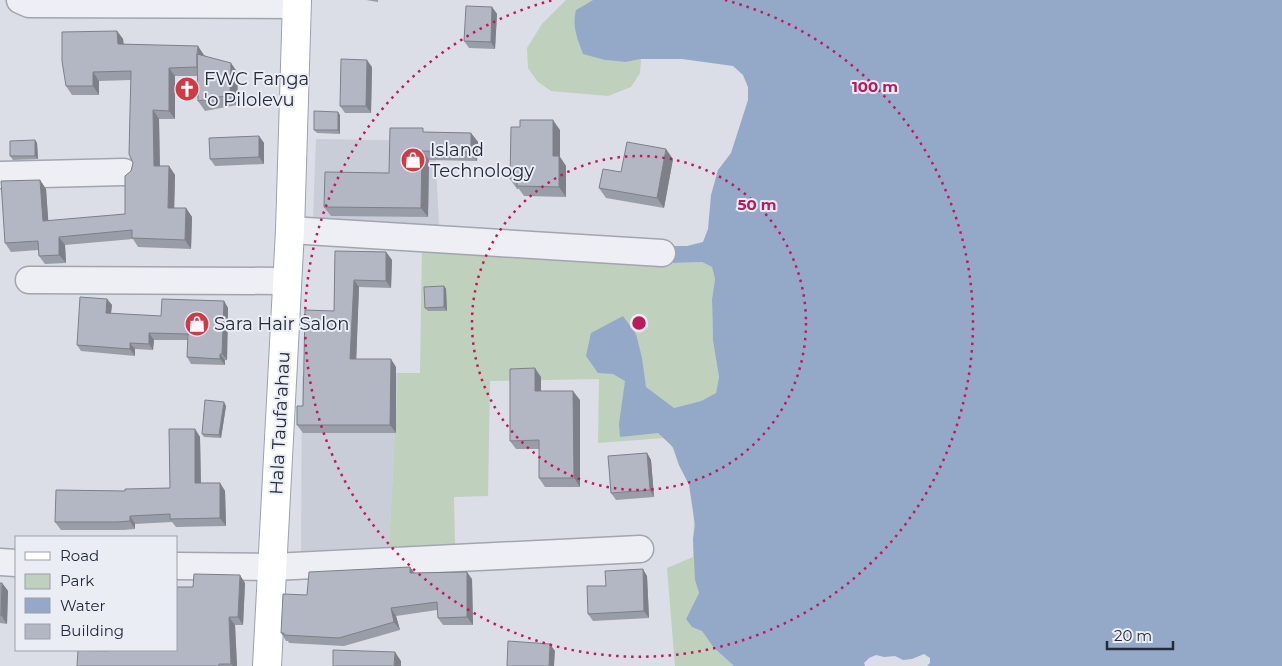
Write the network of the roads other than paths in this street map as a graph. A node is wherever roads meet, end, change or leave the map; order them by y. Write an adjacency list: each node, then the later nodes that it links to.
1 (20, 0): 2 (street)
2 (296, 3): 5 (main road, Hala Taufa'ahau)
3 (124, 172): 4 (street)
4 (0, 175)
5 (290, 230): 6 (street); 8 (main road, Hala Taufa'ahau)
6 (662, 253)
7 (29, 280): 8 (street)
8 (287, 281): 13 (main road, Hala Taufa'ahau)
9 (640, 549): 13 (street)
10 (0, 562): 11 (street)
11 (15, 563)
12 (178, 566): 13 (street)
13 (273, 567): 14 (main road, Hala Taufa'ahau)
14 (267, 666)

